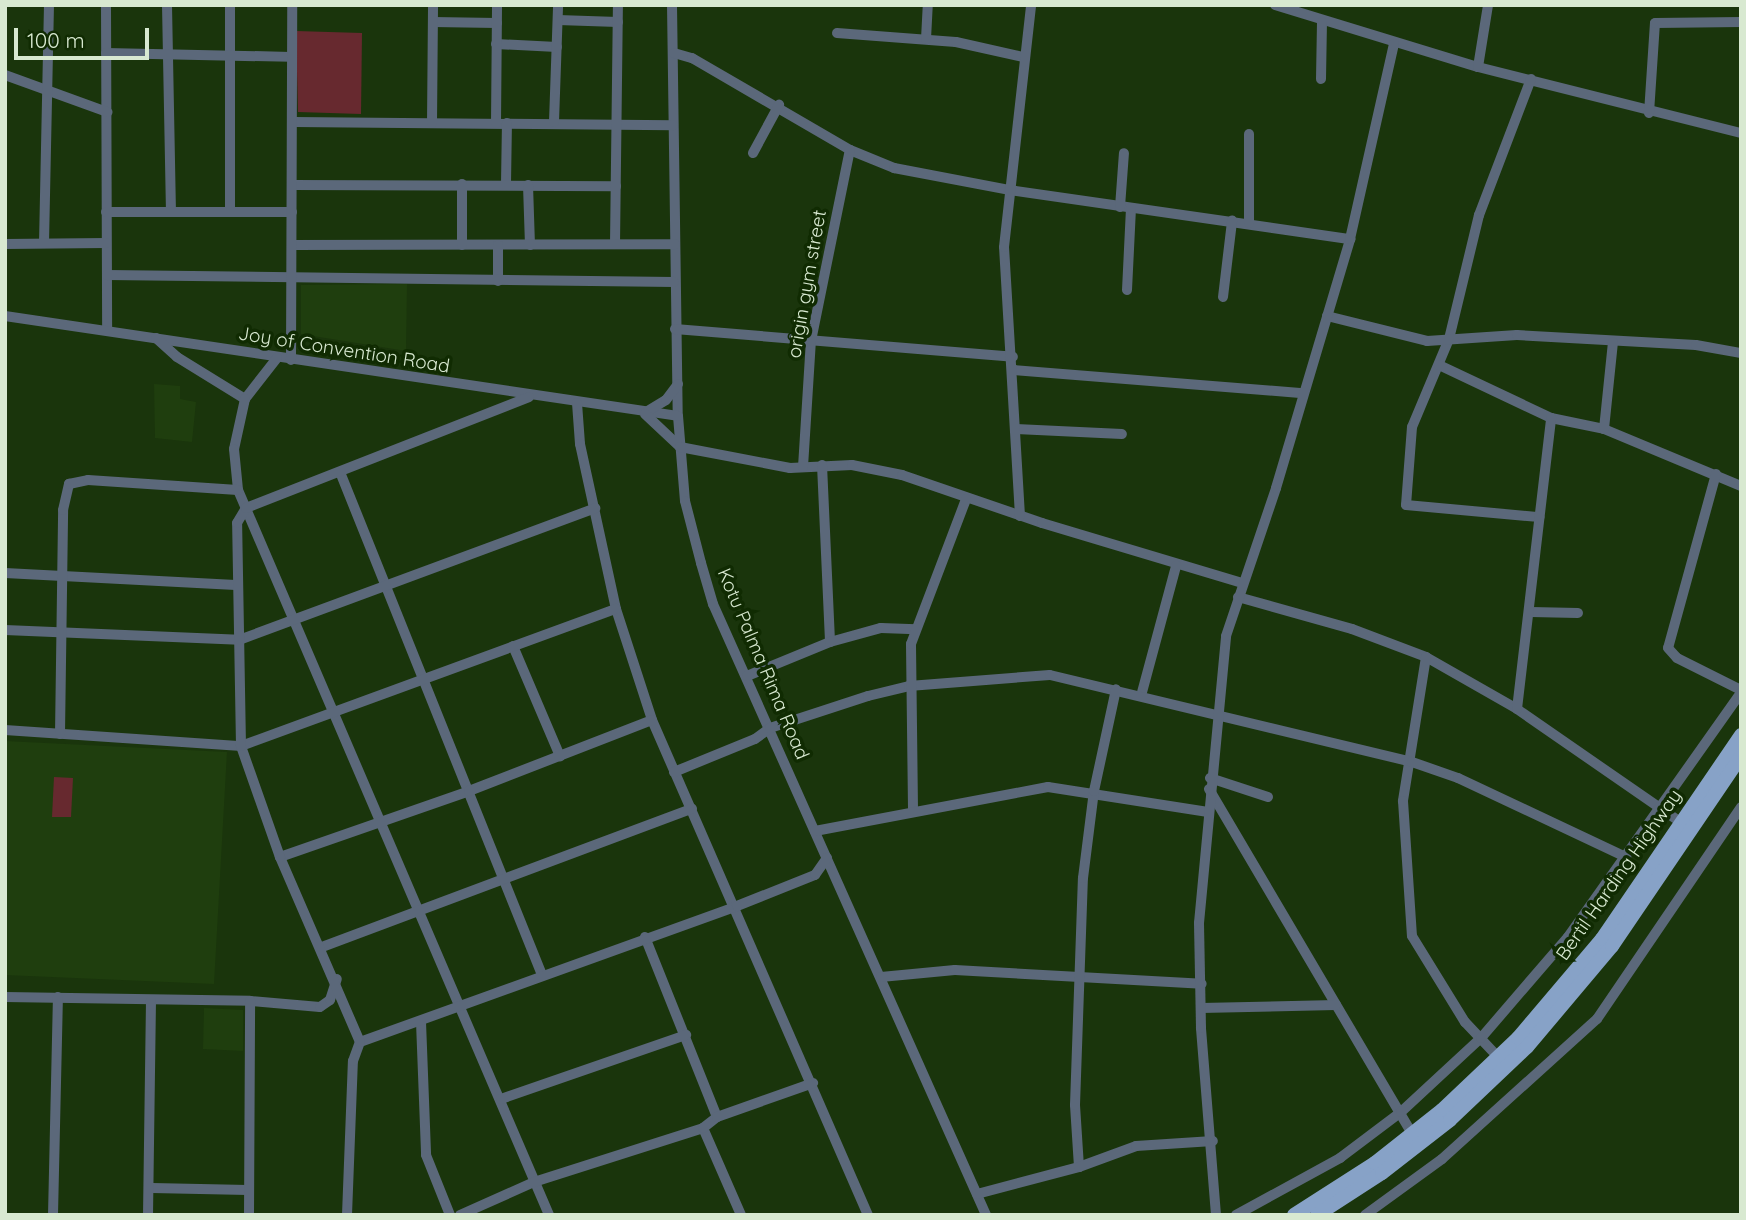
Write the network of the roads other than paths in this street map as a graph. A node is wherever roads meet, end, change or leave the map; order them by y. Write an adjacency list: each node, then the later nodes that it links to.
1 (49, 5): 37 (street)
2 (106, 5): 27 (street)
3 (167, 5): 29 (street)
4 (230, 5): 32 (street)
5 (292, 5): 30 (street)
6 (433, 5): 18 (street)
7 (497, 5): 21 (street)
8 (558, 5): 16 (street)
9 (618, 5): 19 (street)
10 (672, 5): 28 (street, Kotu Palma Rima Road)
11 (928, 5): 23 (street)
12 (1031, 5): 31 (street)
13 (1275, 5): 17 (street)
14 (1314, 5): 17 (street)
15 (1488, 5): 33 (street)
16 (558, 20): 19 (street); 26 (street)
17 (1317, 21): 25 (street); 35 (street)
18 (433, 22): 21 (street); 43 (street)
19 (618, 22): 45 (street)
20 (1741, 22): 40 (street)
21 (497, 23): 24 (street)
22 (837, 33): 23 (street)
23 (926, 38): 31 (street)
24 (496, 44): 26 (street); 44 (street)
25 (1394, 44): 33 (street); 65 (street)
26 (557, 47): 42 (street)
27 (106, 53): 29 (street); 39 (street)
28 (674, 53): 38 (street); 46 (street, Kotu Palma Rima Road)
29 (171, 54): 32 (street); 60 (street)
30 (291, 57): 32 (street); 41 (street)
31 (1023, 57): 57 (street)
32 (229, 59): 61 (street)
33 (1478, 66): 36 (street)
34 (5, 75): 37 (street)
35 (1321, 79)
36 (1531, 79): 40 (street); 86 (street)
37 (45, 89): 39 (street); 66 (street)
38 (779, 105): 49 (street); 50 (street)
39 (107, 112): 59 (street)
40 (1649, 113): 47 (street)
41 (294, 122): 43 (street); 54 (street)
42 (554, 122): 44 (street); 45 (street)
43 (432, 123): 44 (street)
44 (502, 123): 53 (street)
45 (617, 123): 46 (street); 56 (street)
46 (673, 125): 71 (street, Kotu Palma Rima Road)
47 (1741, 133)
48 (1249, 134): 64 (street)
49 (850, 150): 57 (street); 87 (street, origin gym street)
50 (753, 153)
51 (1124, 153): 58 (street)
52 (462, 184): 53 (street); 54 (street); 72 (street)
53 (506, 184): 55 (street)
54 (293, 185): 62 (street)
55 (528, 185): 56 (street); 74 (street)
56 (615, 186): 70 (street)
57 (1009, 190): 58 (street); 90 (street)
58 (1126, 207): 63 (street); 79 (street)
59 (106, 212): 60 (street); 67 (street)
60 (171, 212): 61 (street)
61 (230, 212): 62 (street)
62 (292, 212): 69 (street)
63 (1232, 221): 64 (street); 80 (street)
64 (1249, 223): 65 (street)
65 (1350, 239): 82 (street)
66 (44, 243): 67 (street); 68 (street)
67 (106, 243): 75 (street)
68 (5, 244)
69 (293, 244): 72 (street); 76 (street)
70 (615, 244): 71 (street); 74 (street)
71 (675, 244): 78 (street, Kotu Palma Rima Road)
72 (462, 245): 73 (street)
73 (498, 245): 74 (street); 77 (street)
74 (530, 245)
75 (107, 275): 76 (street); 84 (street)
76 (293, 277): 77 (street); 92 (street)
77 (498, 281): 78 (street)
78 (674, 282): 83 (street, Kotu Palma Rima Road)
79 (1127, 290)
80 (1223, 297)
81 (5, 316): 84 (street, Joy of Convention Road)
82 (1327, 316): 86 (street); 96 (street)
83 (675, 329): 87 (street); 95 (street, Kotu Palma Rima Road)
84 (107, 330): 85 (street, Joy of Convention Road)
85 (156, 338): 91 (street, Joy of Convention Road); 98 (street)
86 (1449, 339): 88 (street); 93 (street)
87 (811, 341): 90 (street); 108 (street, origin gym street)
88 (1613, 342): 89 (street); 104 (street)
89 (1741, 353)
90 (1013, 357): 94 (street)
91 (277, 358): 92 (street, Joy of Convention Road); 98 (street)
92 (291, 360): 97 (street, Joy of Convention Road)
93 (1439, 365): 102 (street); 117 (street)
94 (1014, 370): 96 (street); 103 (street)
95 (678, 384): 100 (street); 101 (street, Kotu Palma Rima Road)
96 (1303, 393): 121 (street)
97 (529, 397): 99 (street, Joy of Convention Road); 109 (street)
98 (246, 399): 112 (street)
99 (577, 403): 100 (street, Joy of Convention Road); 115 (street)
100 (643, 413): 101 (street, Joy of Convention Road); 106 (street)
101 (678, 416): 106 (street, Kotu Palma Rima Road)
102 (1551, 418): 104 (street); 117 (street)
103 (1016, 429): 105 (street); 116 (street)
104 (1604, 429): 110 (street)
105 (1122, 434)
106 (680, 447): 108 (street); 136 (street, Kotu Palma Rima Road)
107 (822, 465): 108 (street); 113 (street); 133 (street)
108 (803, 467)
109 (340, 472): 114 (street); 123 (street)
110 (1716, 474): 111 (street); 140 (street)
111 (1741, 486)
112 (238, 489): 114 (street); 120 (street)
113 (965, 499): 116 (street); 129 (street)
114 (246, 508): 122 (street); 128 (street)
115 (595, 508): 123 (street); 125 (street)
116 (1020, 516): 118 (street)
117 (1539, 517): 126 (street)
118 (1177, 566): 121 (street); 141 (street)
119 (5, 573): 120 (street)
120 (63, 574): 122 (street); 131 (street)
121 (1242, 583): 124 (street)
122 (236, 585): 132 (street)
123 (385, 589): 128 (street); 137 (street)
124 (1238, 597): 135 (street); 144 (street)
125 (616, 609): 134 (street); 145 (street)
126 (1531, 612): 127 (street); 142 (street)
127 (1578, 614)
128 (297, 618): 132 (street); 143 (street)
129 (916, 629): 133 (street); 138 (street)
130 (5, 630): 131 (street)
131 (64, 632): 132 (street); 148 (street)
132 (239, 640): 150 (street)
133 (830, 642): 136 (street)
134 (513, 646): 137 (street); 151 (street)
135 (1426, 656): 142 (street); 153 (street)
136 (747, 676): 146 (street, Kotu Palma Rima Road)
137 (424, 678): 143 (street); 156 (street)
138 (909, 686): 139 (street); 146 (street); 162 (street)
139 (1116, 689): 141 (street); 157 (street)
140 (1741, 691): 160 (street)
141 (1141, 696): 144 (street)
142 (1517, 709): 160 (street)
143 (335, 712): 150 (street); 164 (street)
144 (1218, 713): 153 (street); 155 (street)
145 (652, 720): 151 (street); 154 (street)
146 (770, 728): 154 (street); 166 (street, Kotu Palma Rima Road)
147 (5, 730): 148 (street)
148 (60, 734): 150 (street)
149 (1741, 735): 165 (main road, Bertil Harding Highway)
150 (241, 746): 167 (street)
151 (560, 755): 156 (street)
152 (1741, 756): 219 (main road, Bertil Harding Highway)
153 (1412, 762): 168 (street); 191 (street)
154 (674, 772): 161 (street)
155 (1209, 783): 158 (street); 163 (street); 185 (street)
156 (469, 791): 164 (street); 170 (street)
157 (1094, 792): 162 (street); 163 (street); 176 (street)
158 (1268, 797)
159 (1741, 807): 220 (street)
160 (1660, 808): 165 (street); 168 (street)
161 (692, 809): 170 (street); 171 (street)
162 (913, 809): 166 (street)
163 (1208, 812): 179 (street)
164 (380, 821): 167 (street); 172 (street)
165 (1680, 822): 193 (main road, Bertil Harding Highway)
166 (815, 831): 169 (street, Kotu Palma Rima Road)
167 (280, 857): 174 (street)
168 (1626, 857): 191 (street)
169 (827, 858): 171 (street); 177 (street, Kotu Palma Rima Road)
170 (504, 881): 172 (street); 175 (street)
171 (737, 906): 173 (street); 194 (street)
172 (419, 912): 174 (street); 184 (street)
173 (645, 937): 175 (street); 190 (street)
174 (323, 947): 178 (street)
175 (542, 975): 184 (street)
176 (1078, 976): 177 (street); 179 (street); 201 (street)
177 (881, 978): 205 (street, Kotu Palma Rima Road)
178 (337, 979): 186 (street); 188 (street)
179 (1202, 984): 187 (street)
180 (5, 997): 181 (street)
181 (58, 998): 182 (street); 206 (street)
182 (151, 1000): 183 (street); 203 (street)
183 (250, 1001): 186 (street); 204 (street)
184 (460, 1004): 189 (street); 195 (street)
185 (1336, 1005): 187 (street); 196 (street)
186 (320, 1007): 188 (street)
187 (1200, 1008): 200 (street)
188 (348, 1010): 192 (street)
189 (421, 1022): 192 (street); 210 (street)
190 (686, 1035): 195 (street); 197 (street)
191 (1481, 1038): 193 (street); 196 (street)
192 (360, 1042): 209 (street)
193 (1498, 1056): 199 (main road, Bertil Harding Highway)
194 (813, 1083): 197 (street); 214 (street)
195 (501, 1099): 202 (street)
196 (1401, 1112): 199 (street); 217 (street)
197 (717, 1117): 198 (street)
198 (703, 1128): 202 (street); 213 (street)
199 (1412, 1134): 218 (main road, Bertil Harding Highway)
200 (1213, 1141): 201 (street); 216 (street)
201 (1079, 1167): 205 (street)
202 (534, 1182): 211 (street); 212 (street)
203 (152, 1188): 204 (street); 207 (street)
204 (248, 1190): 208 (street)
205 (977, 1194): 215 (street, Kotu Palma Rima Road)
206 (53, 1215)
207 (148, 1215)
208 (249, 1215)
209 (347, 1215)
210 (450, 1215)
211 (460, 1215)
212 (549, 1215)
213 (741, 1215)
214 (868, 1215)
215 (985, 1215)
216 (1216, 1215)
217 (1236, 1215)
218 (1294, 1215)
219 (1317, 1215)
220 (1365, 1215)

